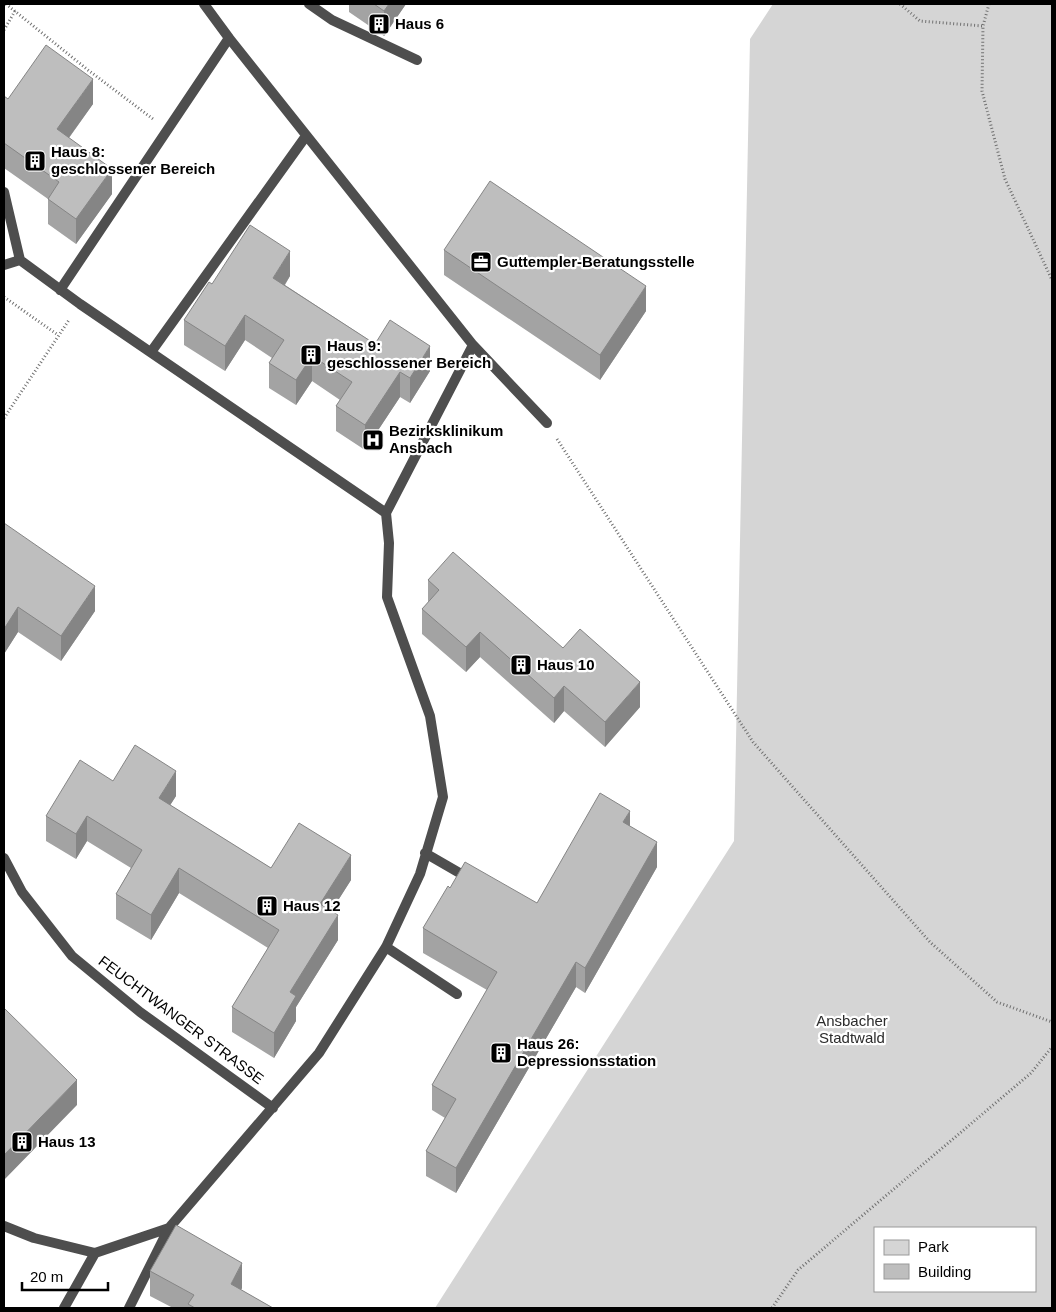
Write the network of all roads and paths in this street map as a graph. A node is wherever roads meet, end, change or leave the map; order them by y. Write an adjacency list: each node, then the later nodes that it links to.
1 (6, 4): 6 (path)
2 (204, 4): 9 (lane)
3 (309, 4): 10 (lane)
4 (900, 4): 7 (path)
5 (988, 4): 7 (path)
6 (15, 11): 8 (path); 11 (path)
7 (983, 26): 16 (path)
8 (4, 30)
9 (229, 38): 11 (lane); 12 (lane)
10 (417, 60)
11 (168, 129): 17 (lane)
12 (306, 136): 21 (lane); 22 (lane)
13 (4, 192): 14 (lane)
14 (20, 260): 15 (lane); 17 (lane)
15 (4, 265)
16 (1052, 280)
17 (60, 290): 19 (lane)
18 (4, 297): 20 (path)
19 (80, 304): 20 (path); 22 (lane)
20 (58, 336): 23 (path)
21 (473, 345): 24 (lane); 25 (lane)
22 (151, 352): 25 (lane)
23 (4, 418)
24 (547, 423): 31 (path)
25 (386, 513): 26 (lane)
26 (425, 853): 28 (lane); 29 (lane)
27 (4, 858): 33 (lane, FEUCHTWANGER STRASSE)
28 (481, 886)
29 (386, 947): 30 (lane); 33 (lane)
30 (457, 994)
31 (1052, 1022)
32 (1052, 1048): 39 (path)
33 (273, 1108): 35 (lane)
34 (4, 1226): 36 (lane)
35 (169, 1228): 36 (lane); 38 (lane)
36 (95, 1253): 37 (lane)
37 (64, 1308)
38 (129, 1308)
39 (772, 1308)

